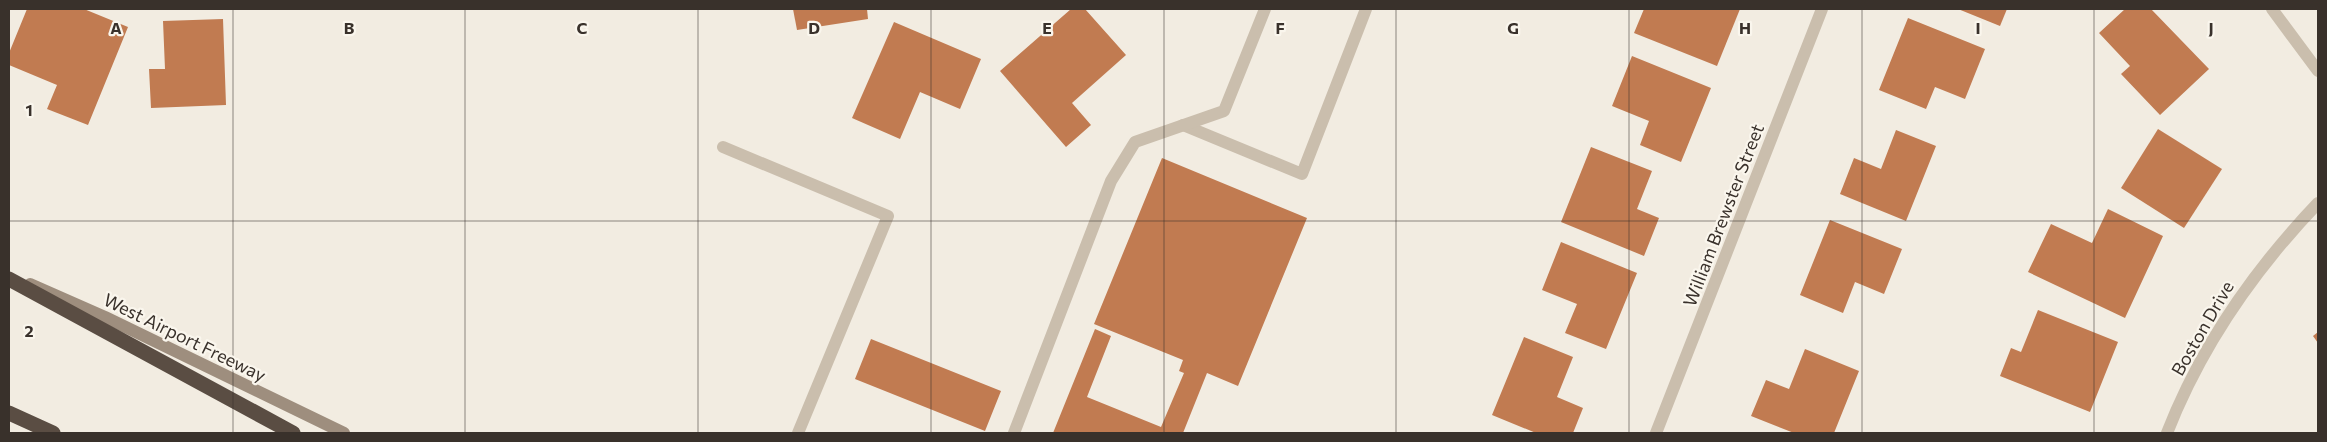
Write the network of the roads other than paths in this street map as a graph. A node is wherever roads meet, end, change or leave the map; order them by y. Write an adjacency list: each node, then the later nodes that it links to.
1 (1264, 9): 6 (street)
2 (1366, 9): 6 (street)
3 (1822, 9): 17 (street, William Brewster Street)
4 (2272, 9): 5 (street)
5 (2318, 71)
6 (1183, 125): 16 (street)
7 (723, 147): 15 (street)
8 (2318, 203): 18 (street, Boston Drive)
9 (9, 274): 14 (main road, West Airport Freeway)
10 (9, 279): 13 (highway)
11 (9, 413): 12 (highway)
12 (53, 433)
13 (294, 433)
14 (344, 433)
15 (798, 433)
16 (1014, 433)
17 (1656, 433)
18 (2168, 433)

